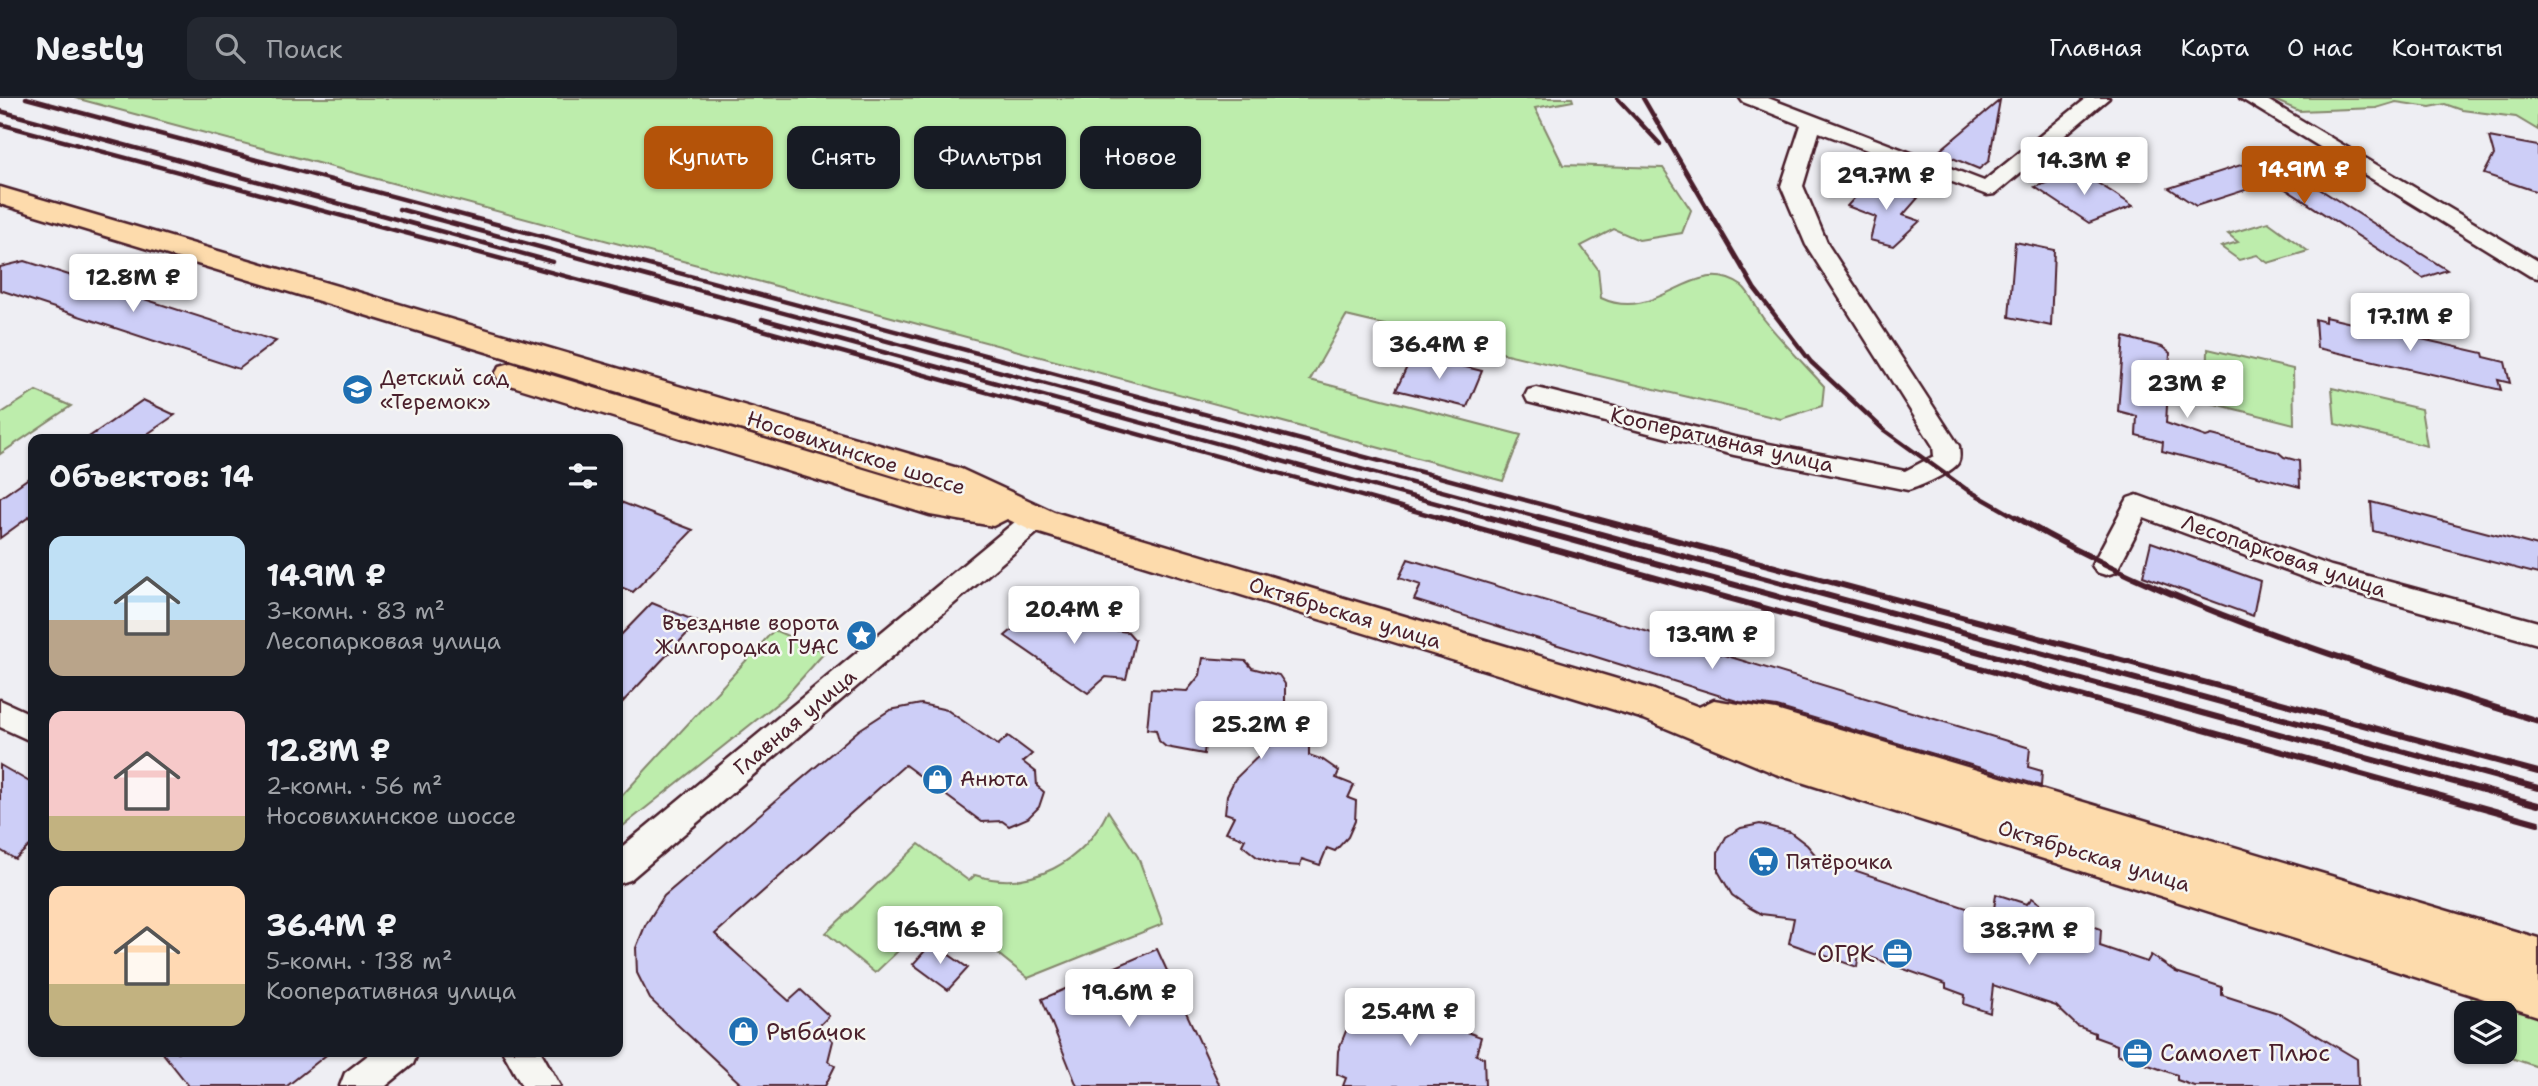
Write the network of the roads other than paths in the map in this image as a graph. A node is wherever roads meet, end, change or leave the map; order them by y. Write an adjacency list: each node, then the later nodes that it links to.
1 (1750, 98): 4 (street)
2 (2099, 98): 4 (street)
3 (2250, 98): 7 (street)
4 (1812, 122): 8 (street, Кооперативная улица)
5 (0, 195): 9 (main road, Носовихинское шоссе)
6 (0, 218): 9 (main road, Носовихинское шоссе)
7 (2538, 271)
8 (1537, 396)
9 (1036, 519): 12 (main road, Октябрьская улица); 15 (street, Главная улица)
10 (2106, 565): 11 (street, Лесопарковая улица)
11 (2538, 633)
12 (1654, 706): 16 (main road, Октябрьская улица); 17 (main road, Октябрьская улица)
13 (0, 712): 14 (street)
14 (28, 727)
15 (623, 866)
16 (2538, 958)
17 (2538, 994)
18 (394, 1057): 20 (street)
19 (524, 1057): 21 (street)
20 (358, 1086)
21 (542, 1086)

